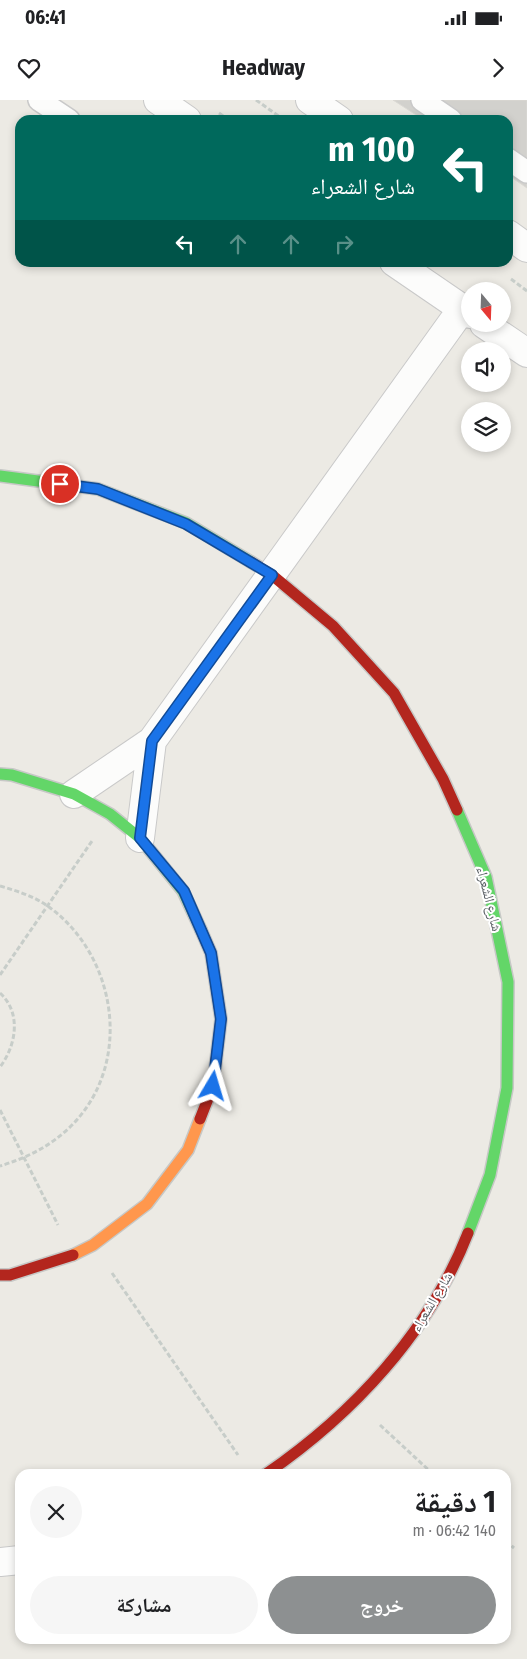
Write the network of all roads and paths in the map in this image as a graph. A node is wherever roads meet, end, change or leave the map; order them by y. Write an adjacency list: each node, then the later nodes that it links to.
1 (39, 100): 6 (lane)
2 (158, 100): 7 (street)
3 (256, 100): 8 (path)
4 (310, 100): 9 (street)
5 (422, 100): 10 (lane)
6 (62, 115)
7 (180, 115)
8 (277, 115)
9 (332, 115)
10 (444, 115)
11 (513, 162): 12 (lane)
12 (527, 172)
13 (513, 238): 14 (street)
14 (527, 248)
15 (401, 267): 16 (street)
16 (461, 308)
17 (461, 330): 21 (street)
18 (496, 332): 19 (street)
19 (527, 353)
20 (0, 476): 21 (street, شارع الشعراء)
21 (272, 575): 22 (street); 38 (street, شارع الشعراء)
22 (152, 741): 24 (street); 26 (street)
23 (0, 774): 24 (street)
24 (74, 794): 25 (street)
25 (110, 814): 26 (street); 28 (path)
26 (140, 838): 35 (street)
27 (0, 886): 28 (path)
28 (48, 906): 29 (path); 33 (path)
29 (0, 975)
30 (0, 993): 31 (path)
31 (0, 1067)
32 (0, 1110): 33 (path)
33 (24, 1159): 34 (path); 36 (path)
34 (0, 1166)
35 (92, 1245): 36 (street); 39 (path)
36 (73, 1255): 37 (street)
37 (0, 1275)
38 (356, 1402): 40 (street, شارع الشعراء); 41 (path)
39 (240, 1458)
40 (273, 1469)
41 (428, 1469)
42 (511, 1545): 43 (path)
43 (514, 1548)
44 (15, 1560): 45 (street)
45 (0, 1562)

